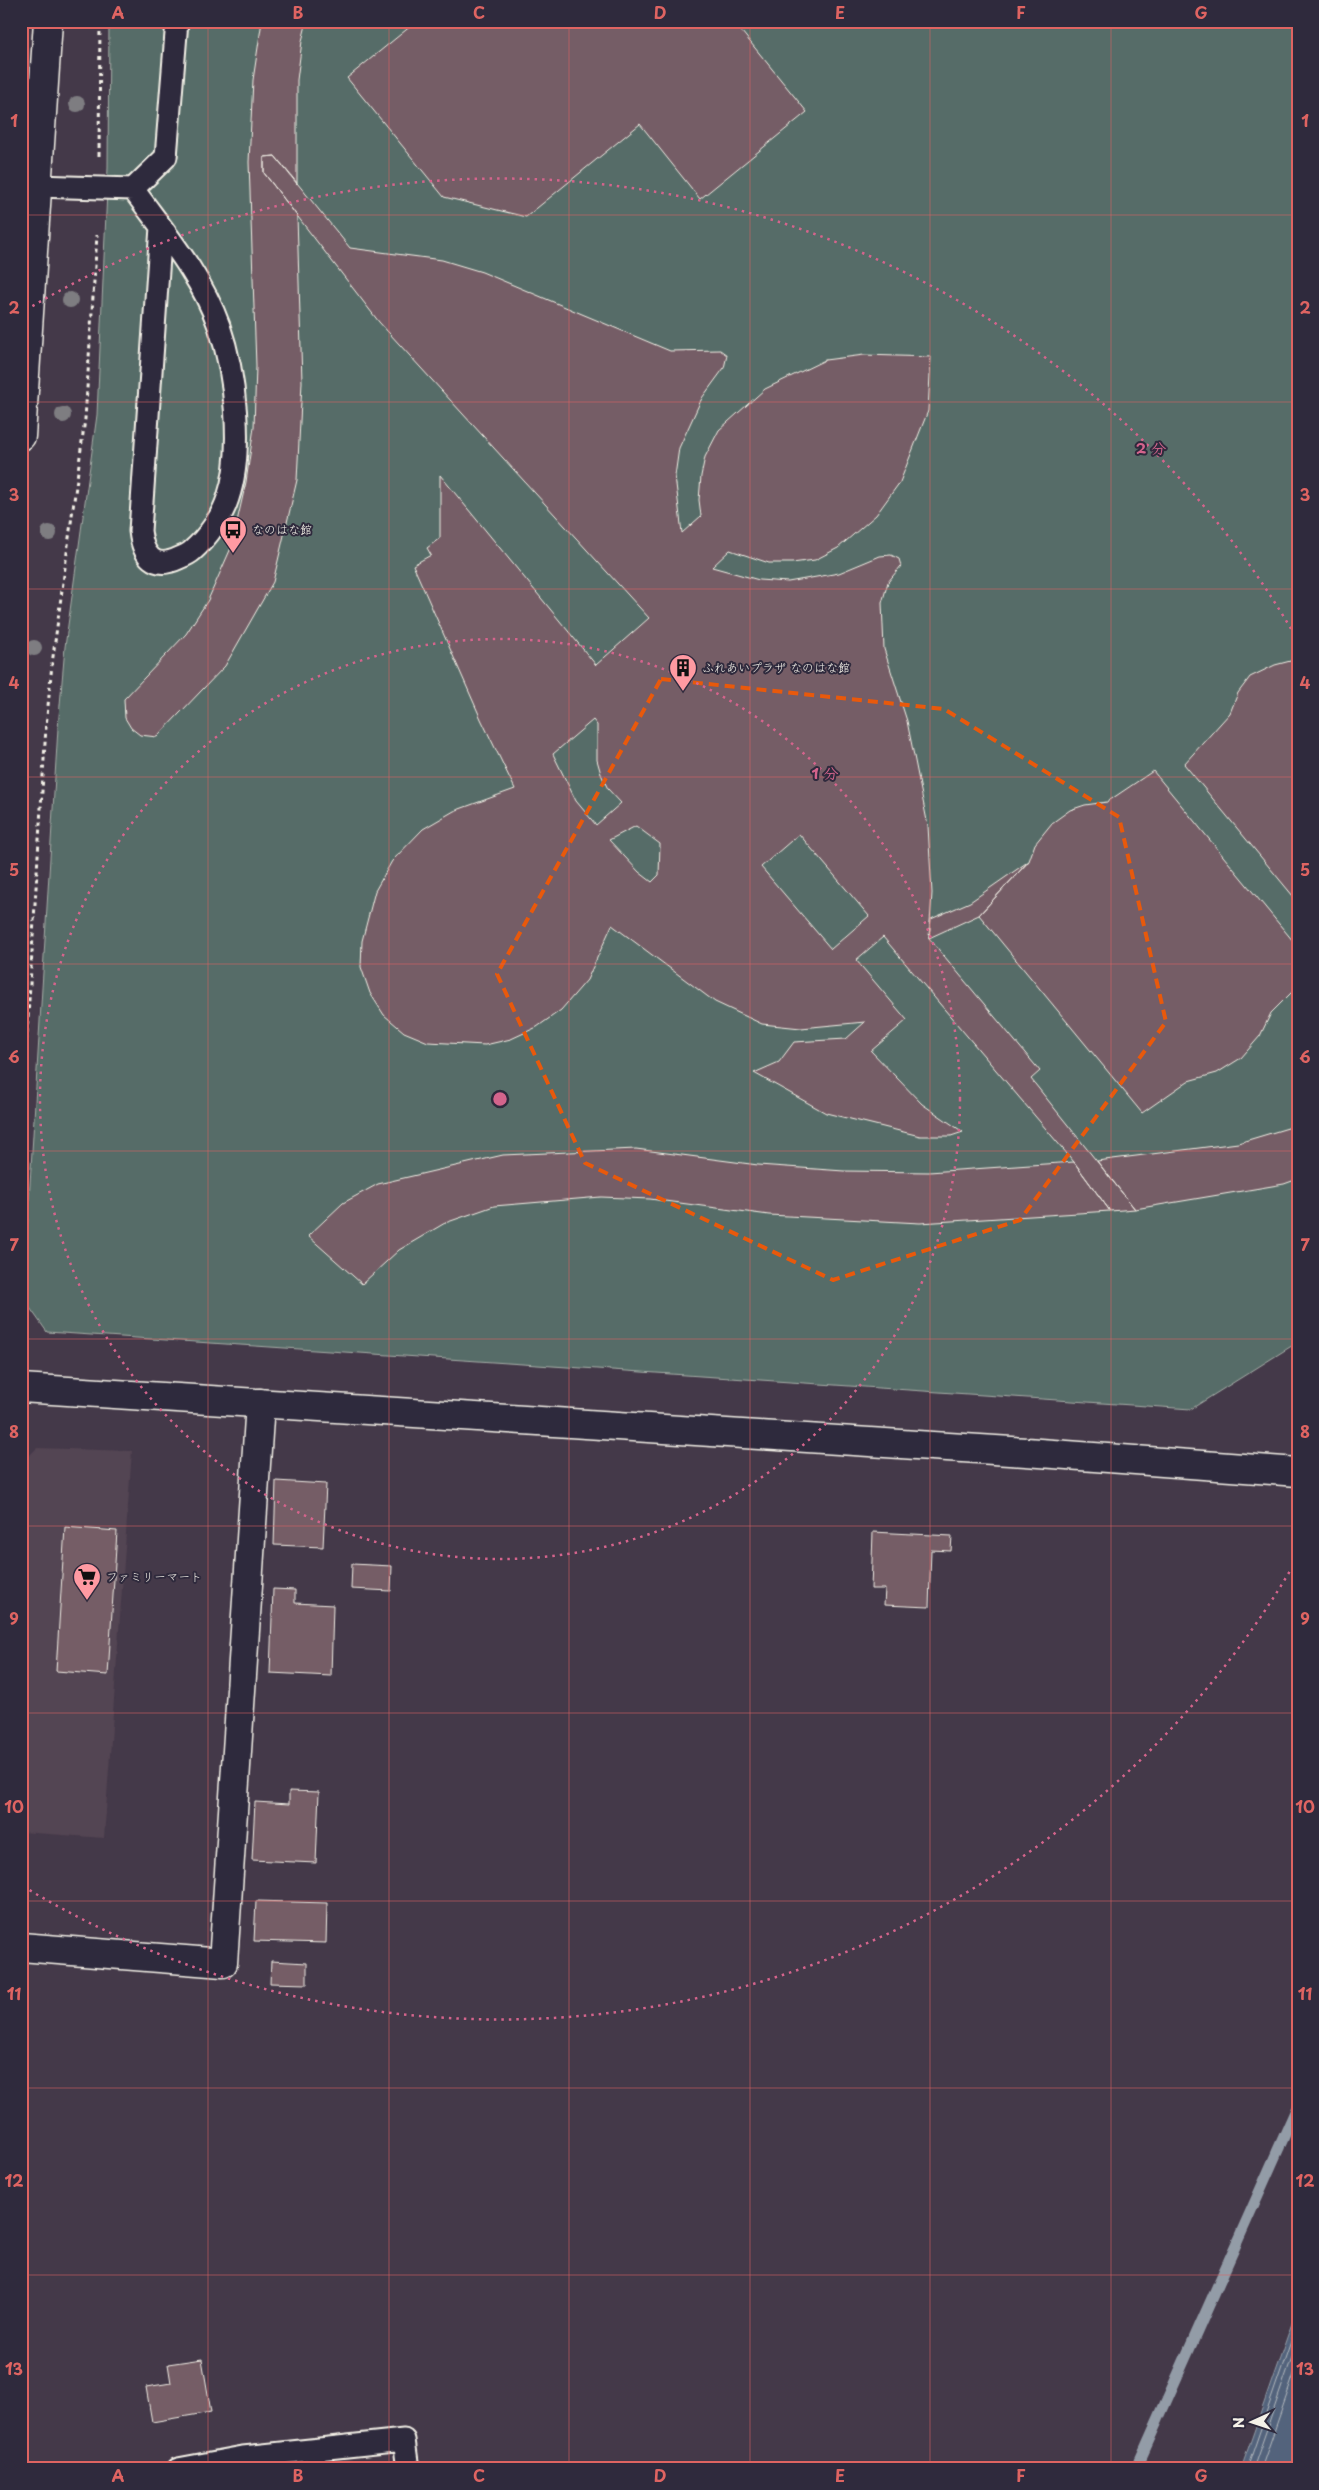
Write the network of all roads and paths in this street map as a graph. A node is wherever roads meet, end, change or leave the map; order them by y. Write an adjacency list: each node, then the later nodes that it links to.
1 (48, 21): 5 (street)
2 (100, 21): 4 (path)
3 (177, 21): 6 (lane)
4 (99, 162)
5 (37, 186): 6 (lane); 9 (street)
6 (133, 188): 7 (lane)
7 (161, 227): 7 (lane)
8 (97, 235): 10 (path)
9 (21, 436)
10 (21, 1129)
11 (21, 1388): 12 (street)
12 (260, 1403): 13 (street); 14 (street)
13 (1298, 1472)
14 (21, 1947)
15 (178, 2469): 16 (lane)
16 (408, 2469)

